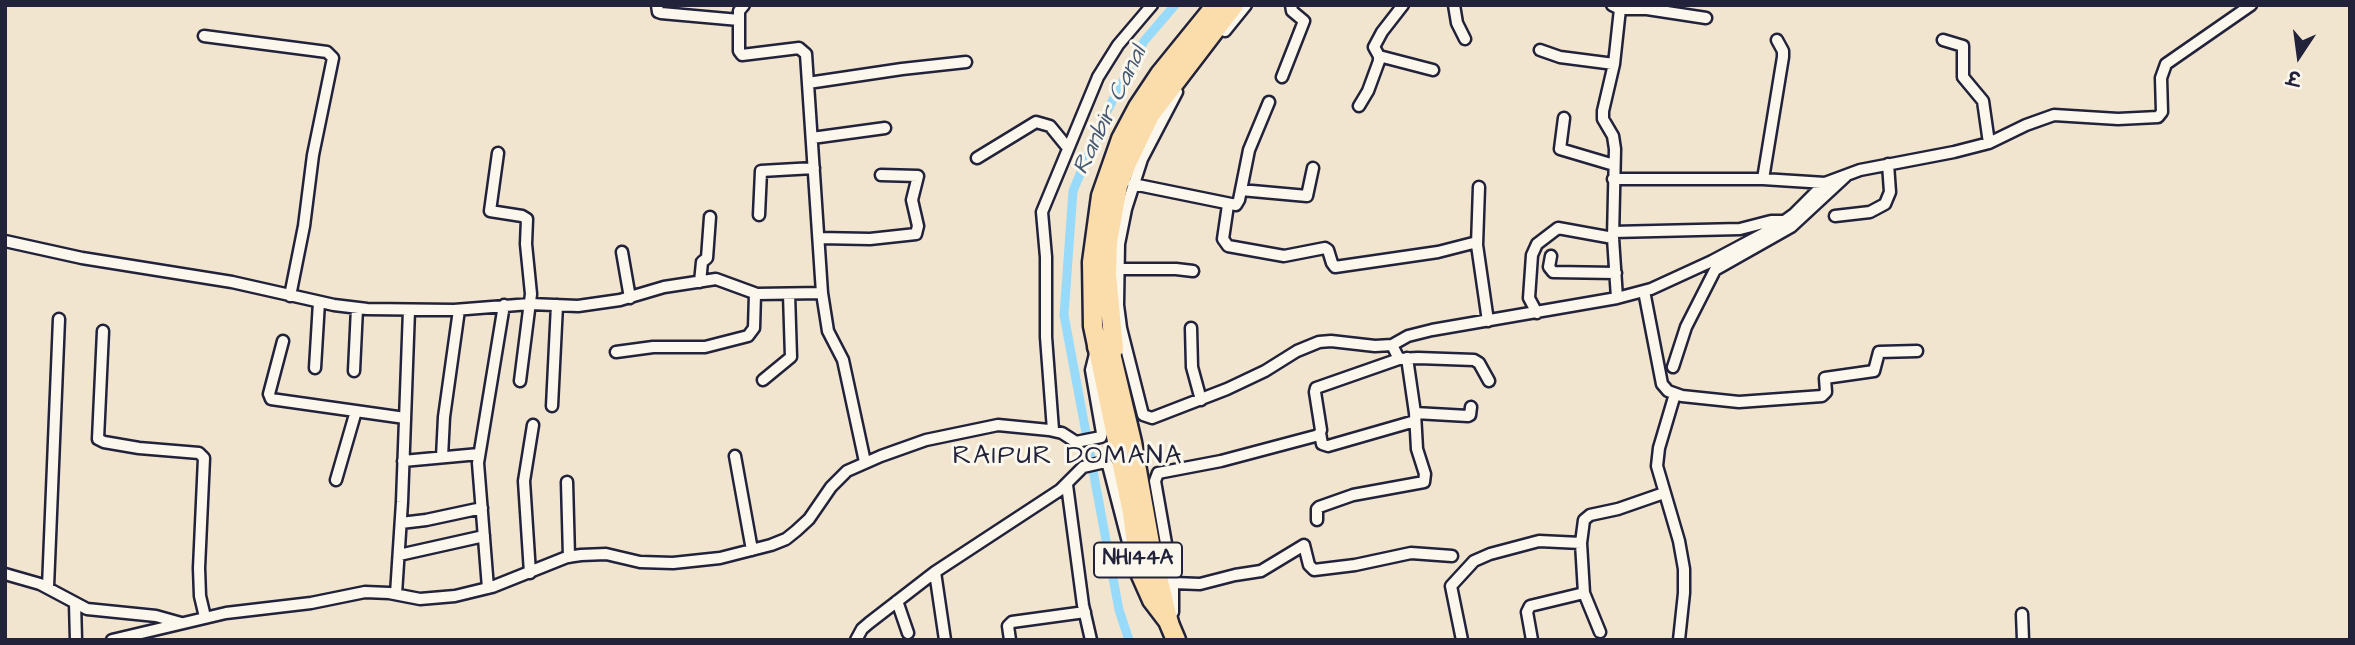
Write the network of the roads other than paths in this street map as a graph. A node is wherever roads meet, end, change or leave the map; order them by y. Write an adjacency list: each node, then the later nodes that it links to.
1 (657, 5): 13 (street)
2 (744, 5): 13 (street)
3 (1152, 5): 31 (street)
4 (1216, 5): 82 (highway, NH144A)
5 (1234, 5): 82 (highway, NH144A)
6 (1246, 5): 43 (street)
7 (1291, 5): 23 (street)
8 (1403, 5): 19 (street)
9 (1454, 5): 15 (street)
10 (2251, 5): 30 (street)
11 (1616, 7): 12 (street); 21 (street)
12 (1706, 18)
13 (739, 20): 24 (street)
14 (204, 36): 65 (street)
15 (1465, 39)
16 (1777, 40): 41 (street)
17 (1943, 40): 30 (street)
18 (1540, 50): 21 (street)
19 (1379, 56): 22 (street); 26 (street)
20 (967, 62): 24 (street)
21 (1614, 64): 35 (street)
22 (1433, 70)
23 (1282, 77)
24 (808, 83): 29 (street)
25 (1269, 102): 45 (street)
26 (1359, 106)
27 (1564, 118): 35 (street)
28 (885, 128): 29 (street)
29 (812, 138): 37 (street)
30 (1989, 143): 34 (street)
31 (1068, 148): 33 (street); 100 (street)
32 (498, 153): 69 (street)
33 (978, 158)
34 (1888, 164): 39 (street); 48 (street)
35 (1614, 165): 40 (street)
36 (1313, 167): 45 (street)
37 (814, 168): 47 (street); 52 (street)
38 (880, 175): 52 (street)
39 (1846, 175): 42 (street); 86 (street)
40 (1613, 179): 41 (street); 51 (street)
41 (1763, 179): 42 (street)
42 (1825, 183): 50 (street)
43 (1133, 184): 46 (street); 57 (street)
44 (1479, 187): 54 (street)
45 (1241, 190): 46 (street)
46 (1228, 205): 54 (street)
47 (759, 215)
48 (1835, 216)
49 (710, 217): 60 (street)
50 (1784, 221): 51 (street); 61 (street)
51 (1613, 235): 59 (street); 75 (street)
52 (819, 238): 63 (street)
53 (5, 241): 65 (street)
54 (1477, 242): 77 (street)
55 (622, 252): 66 (street)
56 (1551, 256): 59 (street)
57 (1118, 269): 58 (street); 93 (street)
58 (1193, 271)
59 (1616, 273): 67 (street)
60 (700, 282): 62 (street); 66 (street)
61 (1644, 291): 67 (street); 92 (street)
62 (755, 293): 64 (street); 84 (street)
63 (822, 293): 64 (street); 107 (street)
64 (789, 294): 89 (street)
65 (290, 296): 68 (street)
66 (630, 298): 71 (street)
67 (1618, 298): 75 (street)
68 (319, 302): 72 (street); 87 (street)
69 (530, 304): 70 (street); 71 (street); 90 (street)
70 (504, 305): 74 (street); 103 (street)
71 (557, 305): 94 (street)
72 (357, 308): 73 (street); 88 (street)
73 (409, 310): 74 (street); 98 (street)
74 (459, 310): 105 (street)
75 (1537, 313): 77 (street)
76 (59, 319): 126 (street)
77 (1488, 321): 81 (street)
78 (1191, 328): 93 (street)
79 (103, 331): 134 (street)
80 (283, 341): 96 (street)
81 (1392, 345): 85 (street); 93 (street)
82 (1104, 348): 102 (highway, NH144A); 138 (main road)
83 (1917, 351): 92 (street)
84 (616, 352)
85 (1403, 359): 91 (street); 97 (street); 101 (street)
86 (1673, 367)
87 (315, 368)
88 (354, 371)
89 (764, 380)
90 (520, 381)
91 (1489, 381)
92 (1675, 394): 111 (street)
93 (1201, 400)
94 (552, 406)
95 (1471, 407): 97 (street)
96 (356, 411): 98 (street); 108 (street)
97 (1415, 417): 101 (street); 113 (street)
98 (405, 418): 106 (street)
99 (533, 425): 123 (street)
100 (1053, 430): 102 (street); 107 (street)
101 (1320, 433): 125 (street)
102 (1106, 435): 121 (highway, NH144A)
103 (479, 454): 105 (street); 112 (street)
104 (735, 456): 117 (street)
105 (442, 457): 106 (street)
106 (403, 461): 114 (street)
107 (865, 462): 117 (street)
108 (336, 480)
109 (567, 482): 120 (street)
110 (1066, 485): 121 (street); 122 (street); 132 (street)
111 (1664, 493): 116 (street); 147 (street)
112 (482, 508): 114 (street); 115 (street)
113 (1317, 520)
114 (401, 523): 118 (street)
115 (484, 536): 118 (street); 127 (street)
116 (1581, 543): 128 (street); 145 (street)
117 (752, 550): 120 (street)
118 (399, 555): 129 (street)
119 (1452, 556): 125 (street)
120 (569, 557): 123 (street)
121 (1139, 565): 138 (highway, NH144A)
122 (935, 572): 130 (street); 142 (street)
123 (530, 573): 127 (street)
124 (5, 574): 126 (street)
125 (1174, 583): 138 (street)
126 (48, 587): 131 (street)
127 (488, 588): 129 (street)
128 (1584, 593): 136 (street); 146 (street)
129 (396, 594): 134 (street)
130 (897, 601): 137 (street); 141 (street)
131 (75, 603): 135 (street); 139 (street)
132 (1085, 612): 143 (street); 144 (street)
133 (2022, 614): 148 (street)
134 (205, 618): 135 (street)
135 (181, 623): 140 (street)
136 (1600, 632)
137 (908, 633)
138 (1174, 635)
139 (76, 640)
140 (112, 640)
141 (856, 640)
142 (945, 640)
143 (1010, 640)
144 (1091, 640)
145 (1462, 640)
146 (1532, 640)
147 (1679, 640)
148 (2023, 640)

